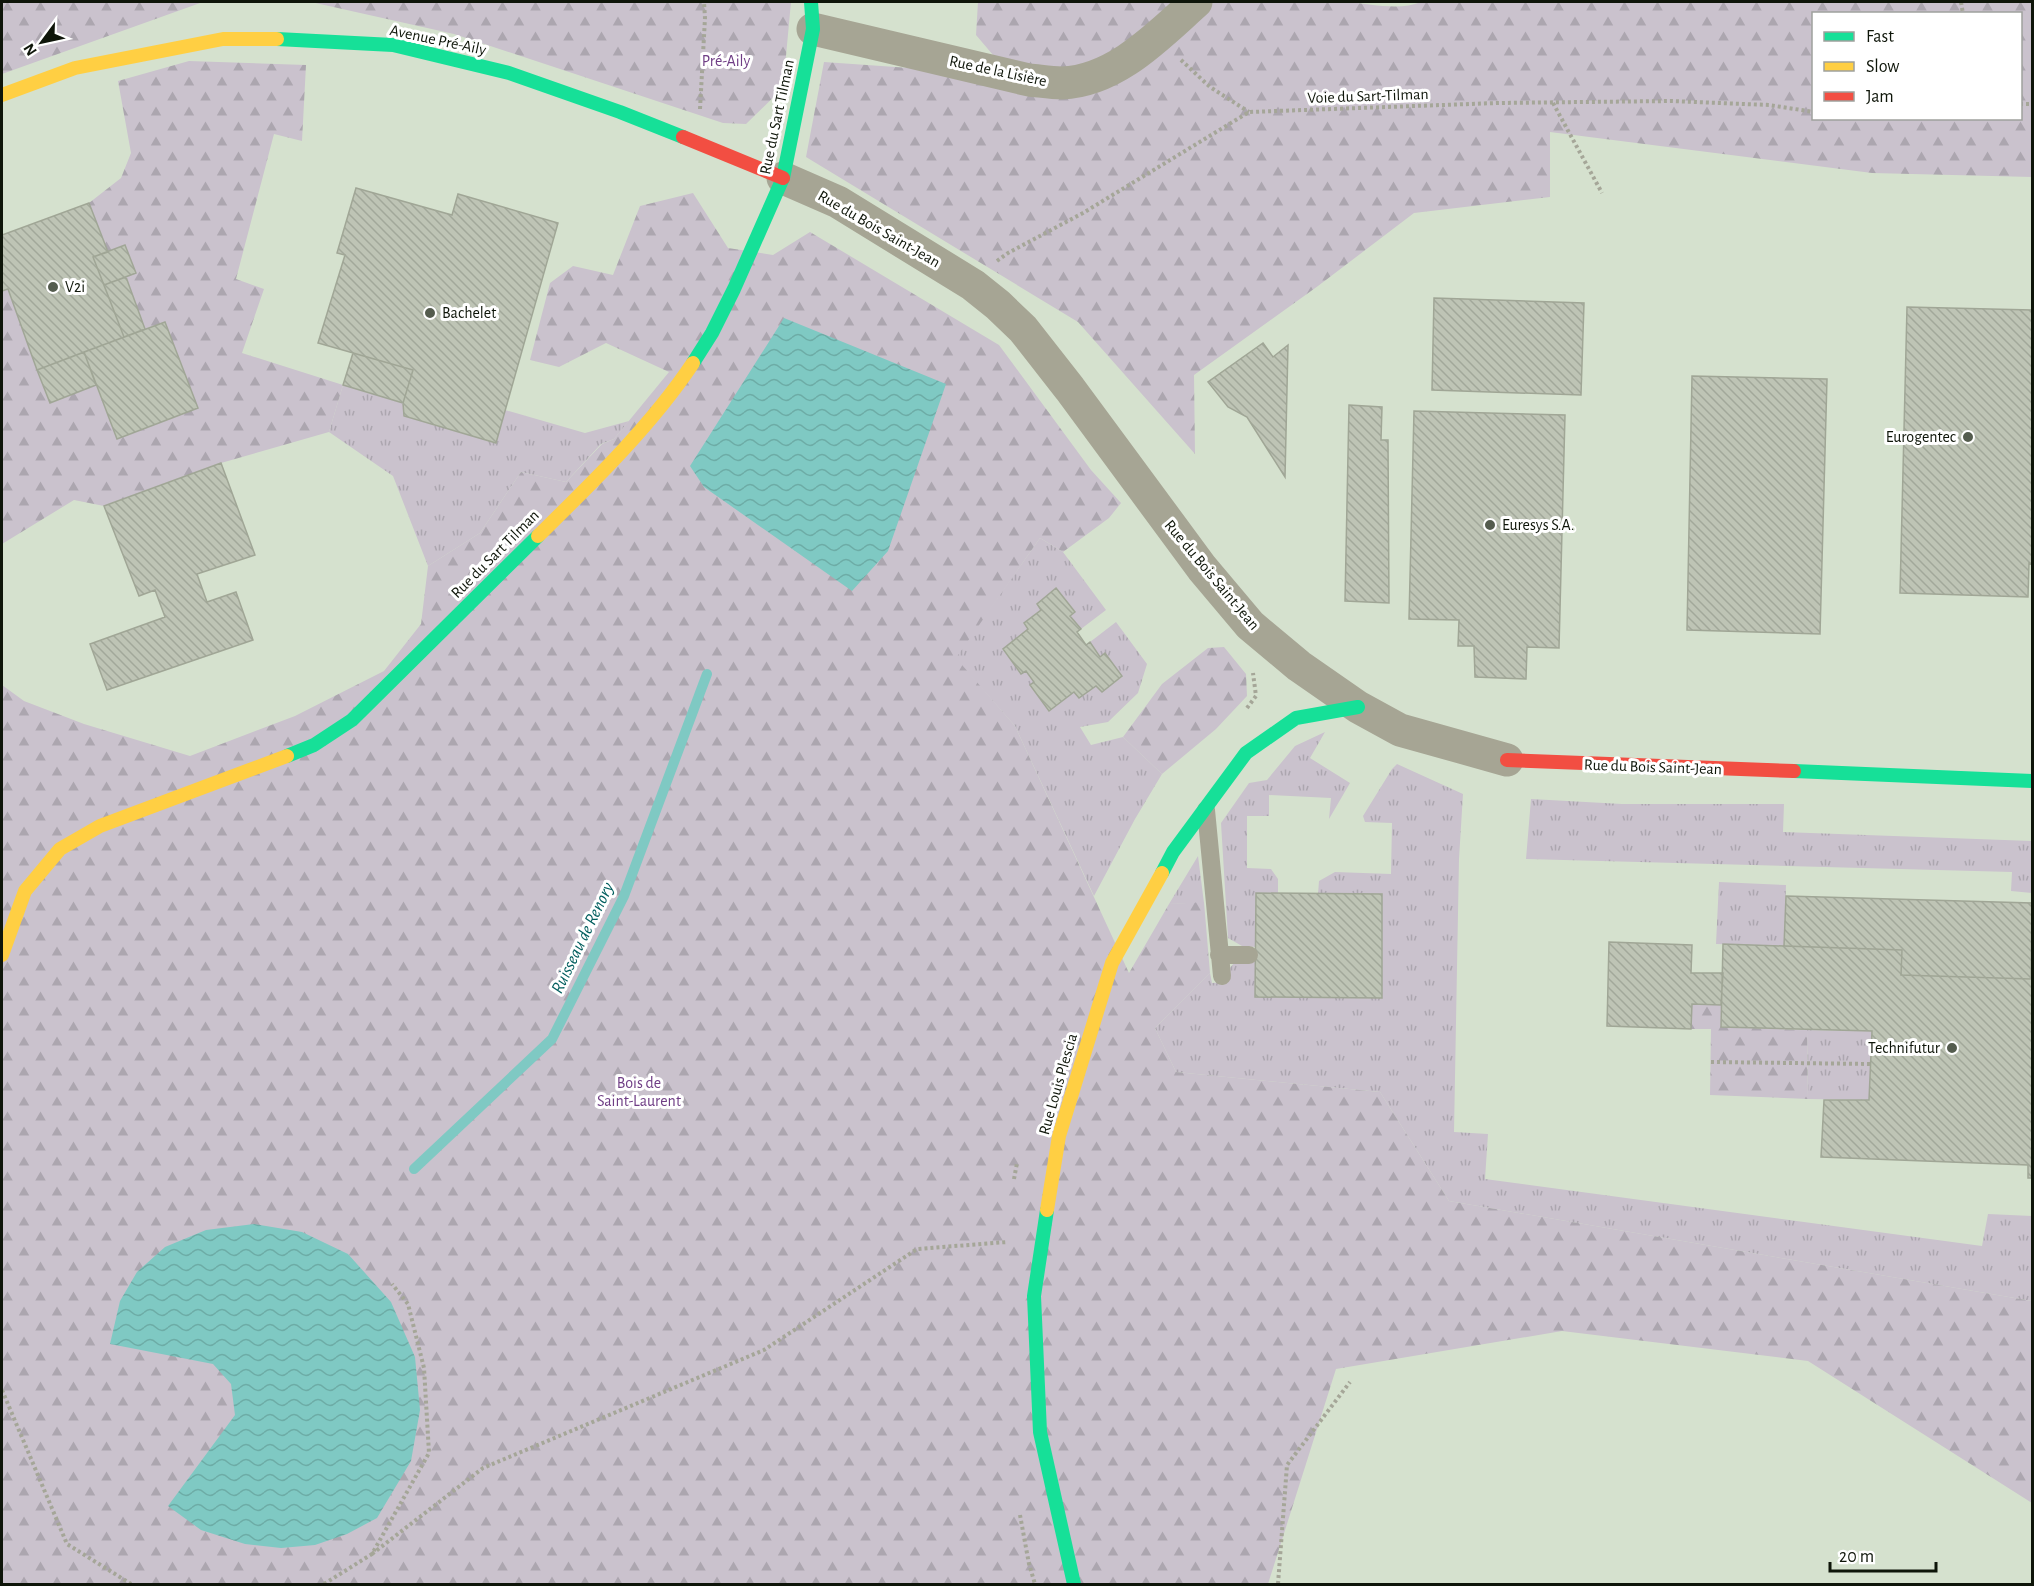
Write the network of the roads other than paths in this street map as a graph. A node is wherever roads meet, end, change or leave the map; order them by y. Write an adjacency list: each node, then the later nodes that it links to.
1 (1196, 2): 2 (street, Rue de la Lisière)
2 (812, 15): 4 (street, Rue du Sart Tilman)
3 (2, 95): 4 (street, Avenue Pré-Aily)
4 (783, 178): 5 (street, Rue du Bois Saint-Jean); 9 (street, Rue du Sart Tilman)
5 (1358, 708): 6 (street, Rue du Bois Saint-Jean); 8 (street, Rue Louis Plescia)
6 (1507, 760): 7 (street, Rue du Bois Saint-Jean)
7 (2032, 781)
8 (1206, 808): 10 (lane); 13 (street, Rue Louis Plescia)
9 (2, 955)
10 (1219, 955): 11 (lane); 12 (lane)
11 (1249, 955)
12 (1222, 976)
13 (1074, 1584)

